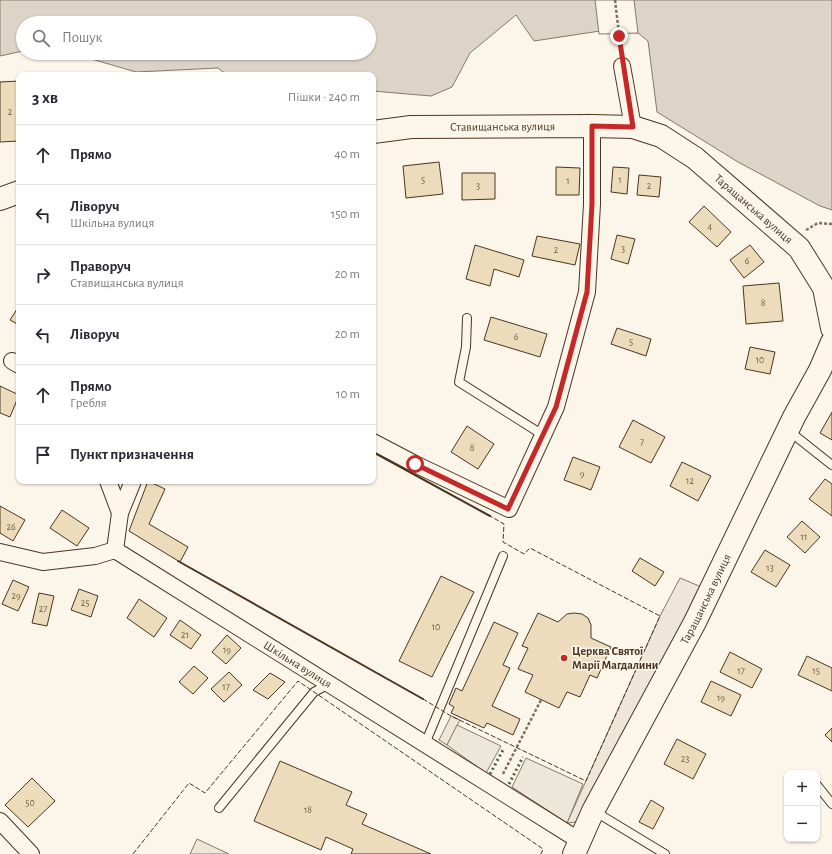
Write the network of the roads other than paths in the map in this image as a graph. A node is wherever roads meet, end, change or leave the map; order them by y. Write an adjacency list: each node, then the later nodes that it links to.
1 (622, 66): 3 (street)
2 (592, 126): 3 (street, Ставищанська вулиця); 4 (street, Ставищанська вулиця); 11 (street)
3 (633, 127): 8 (street, Таращанська вулиця)
4 (376, 132)
5 (16, 193): 6 (street)
6 (0, 199)
7 (467, 318): 11 (lane)
8 (832, 328)
9 (832, 342): 10 (street, Таращанська вулиця)
10 (788, 430): 13 (lane); 25 (street, Таращанська вулиця)
11 (543, 435): 12 (street)
12 (376, 444)
13 (832, 465)
14 (109, 484): 16 (street)
15 (132, 484): 16 (street)
16 (120, 513): 17 (street)
17 (115, 550): 18 (street); 20 (street, Шкільна вулиця)
18 (0, 552)
19 (503, 556): 21 (lane)
20 (329, 684): 21 (street, Шкільна вулиця); 24 (lane)
21 (425, 744): 27 (street, Шкільна вулиця)
22 (820, 789): 23 (lane)
23 (832, 804)
24 (219, 808)
25 (593, 811): 27 (street, Таращанська вулиця); 29 (lane)
26 (0, 821): 28 (street)
27 (577, 848)
28 (30, 854)
29 (665, 854)

